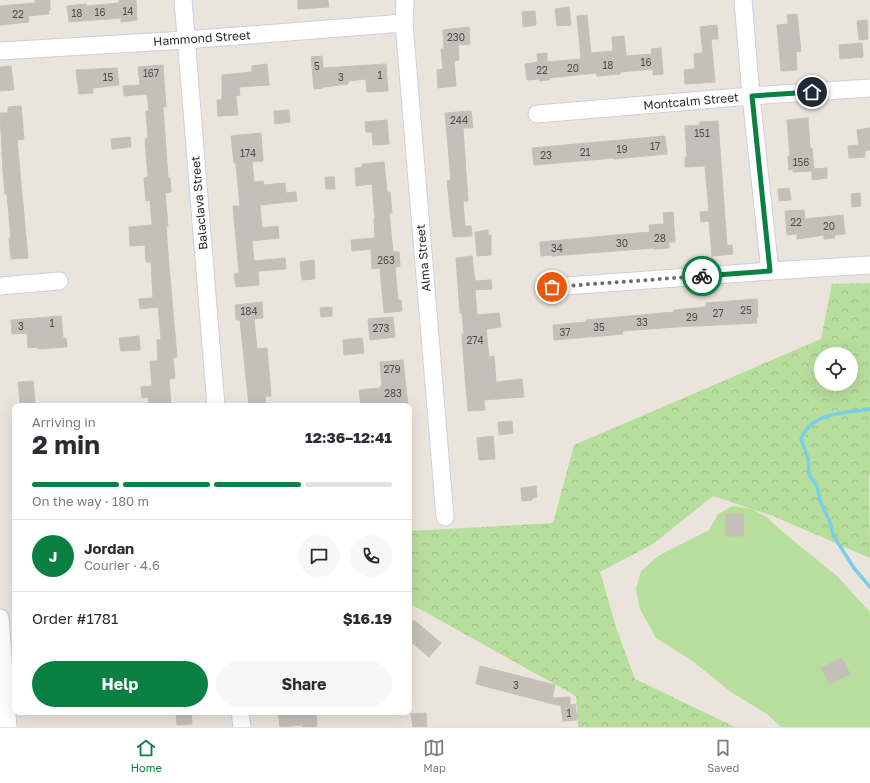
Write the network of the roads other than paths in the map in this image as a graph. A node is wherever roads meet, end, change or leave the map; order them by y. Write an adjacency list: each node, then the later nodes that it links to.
1 (183, 0): 5 (street, Balaclava Street)
2 (406, 0): 4 (street, Alma Street)
3 (743, 0): 8 (street)
4 (404, 24): 5 (street, Hammond Street); 16 (street, Alma Street)
5 (186, 40): 6 (street, Hammond Street); 15 (street, Balaclava Street)
6 (0, 51)
7 (870, 88): 8 (street, Montcalm Street)
8 (752, 96): 9 (street, Montcalm Street); 11 (street)
9 (537, 114)
10 (870, 265): 11 (street)
11 (770, 271): 14 (street)
12 (59, 281): 13 (street)
13 (0, 286)
14 (552, 287)
15 (216, 403)
16 (444, 517)
17 (0, 618): 18 (street)
18 (0, 622): 21 (street)
19 (236, 715): 22 (street)
20 (240, 715): 23 (street)
21 (8, 727)
22 (235, 727)
23 (242, 727)

